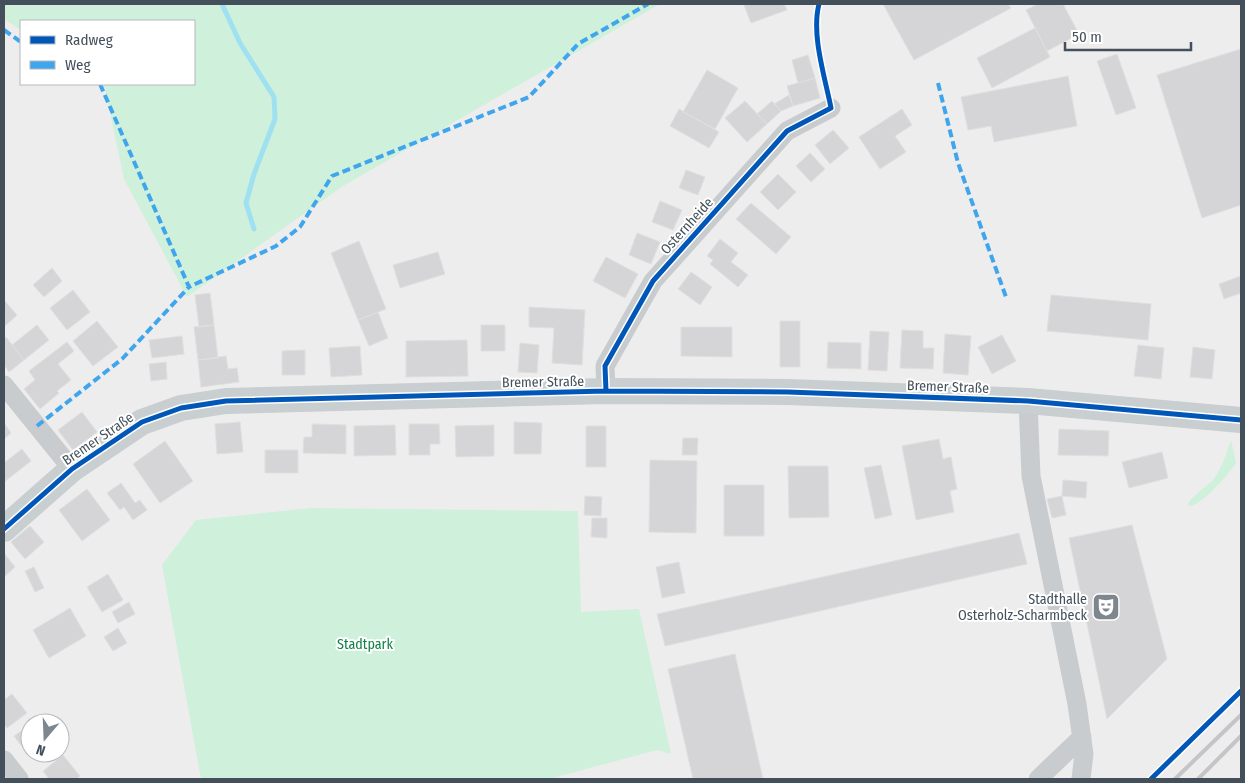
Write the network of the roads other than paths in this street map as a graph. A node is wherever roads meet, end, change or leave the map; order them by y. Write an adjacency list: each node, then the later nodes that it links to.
1 (831, 108): 3 (street, Osternheide)
2 (4, 385): 6 (street)
3 (606, 391): 4 (street, Bremer Straße); 6 (street, Bremer Straße)
4 (1028, 401): 5 (street, Bremer Straße); 8 (street)
5 (1241, 420)
6 (72, 469): 7 (street, Bremer Straße)
7 (4, 529)
8 (1082, 737): 11 (street); 12 (street)
9 (4, 760): 10 (street)
10 (19, 779)
11 (1038, 779)
12 (1081, 779)

